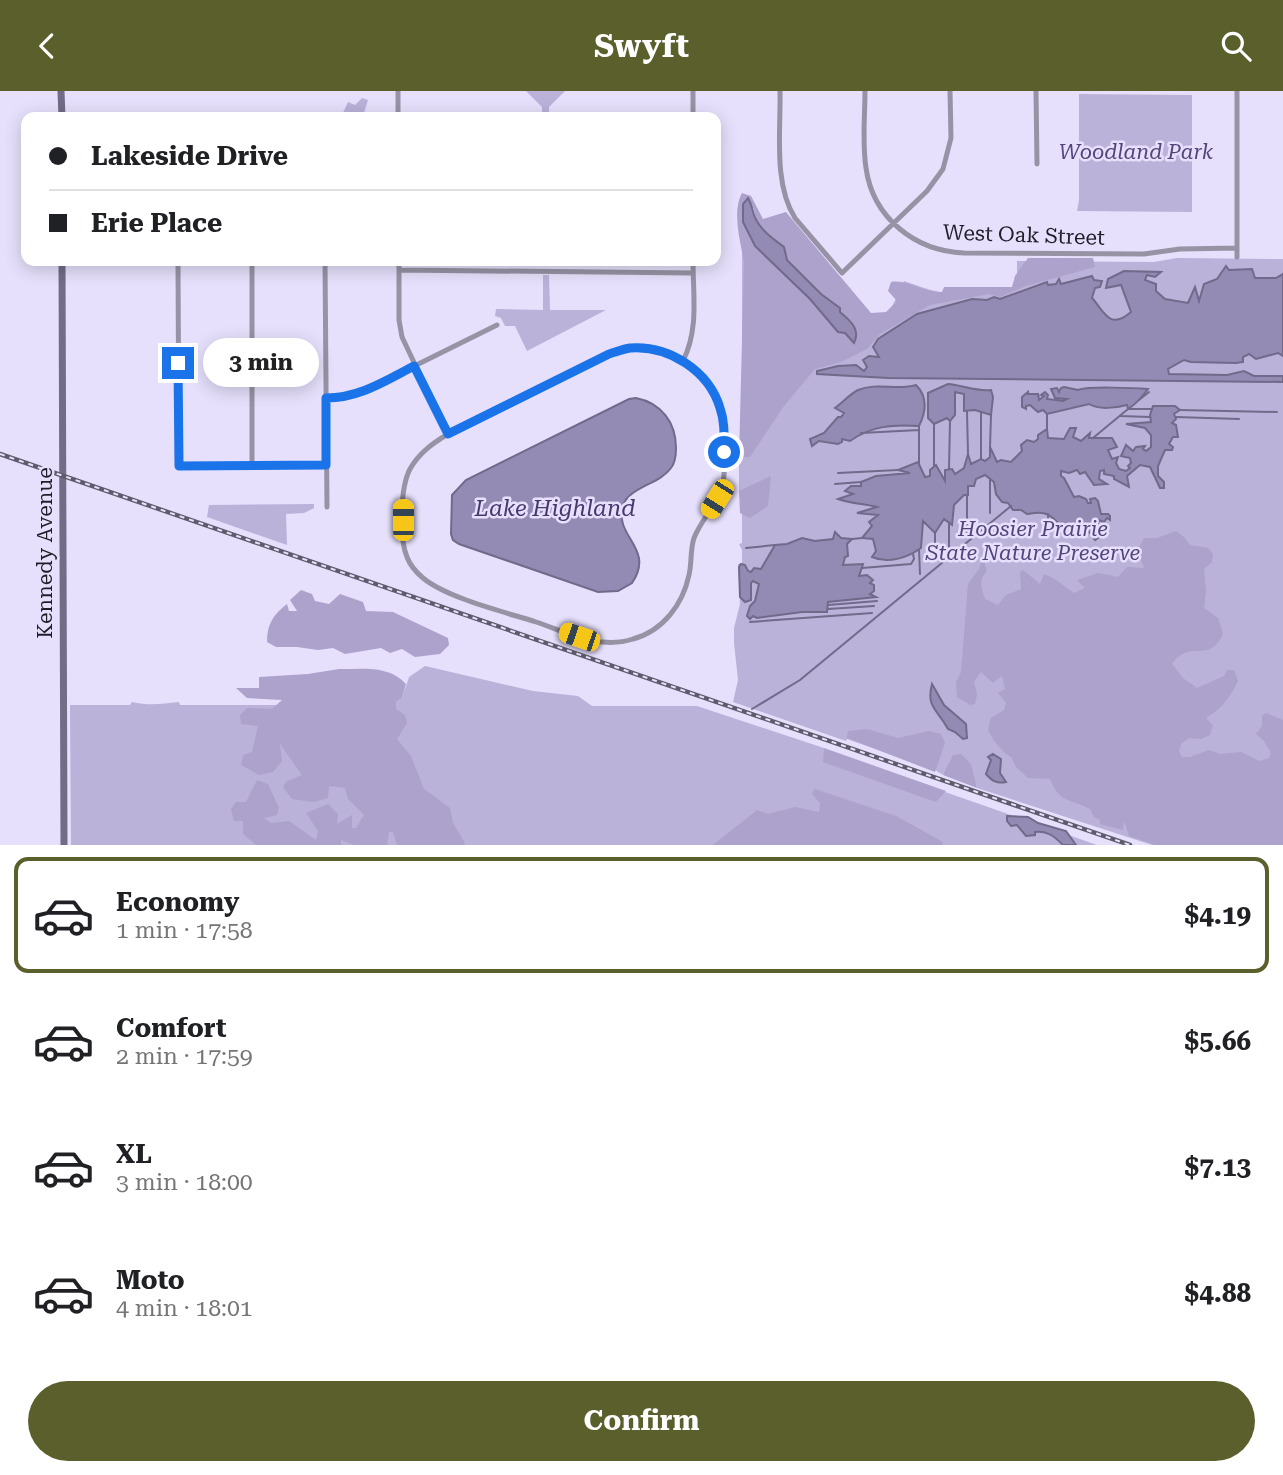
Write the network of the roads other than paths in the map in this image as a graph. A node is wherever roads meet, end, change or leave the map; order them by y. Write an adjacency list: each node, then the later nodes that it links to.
1 (61, 91): 9 (street)
2 (398, 91): 10 (street)
3 (693, 91): 11 (street)
4 (780, 91): 13 (street)
5 (864, 91): 13 (street, West Oak Street)
6 (950, 91): 13 (street)
7 (1036, 91): 12 (street)
8 (1237, 91): 14 (street)
9 (62, 112)
10 (398, 112)
11 (693, 112)
12 (1037, 164)
13 (893, 223): 14 (street, West Oak Street)
14 (1237, 248): 15 (street)
15 (1237, 257)
16 (62, 266): 32 (street, Kennedy Avenue)
17 (178, 266): 29 (street)
18 (251, 266): 29 (street)
19 (325, 266): 27 (street)
20 (399, 266): 22 (street)
21 (694, 266): 23 (street)
22 (399, 270): 23 (street); 26 (street)
23 (694, 273): 25 (street)
24 (497, 325): 26 (street)
25 (684, 361): 28 (street); 28 (street)
26 (414, 366): 27 (street); 28 (street)
27 (326, 398): 30 (street)
28 (448, 434)
29 (252, 465): 30 (street)
30 (326, 465): 31 (street)
31 (327, 507)
32 (64, 845)

